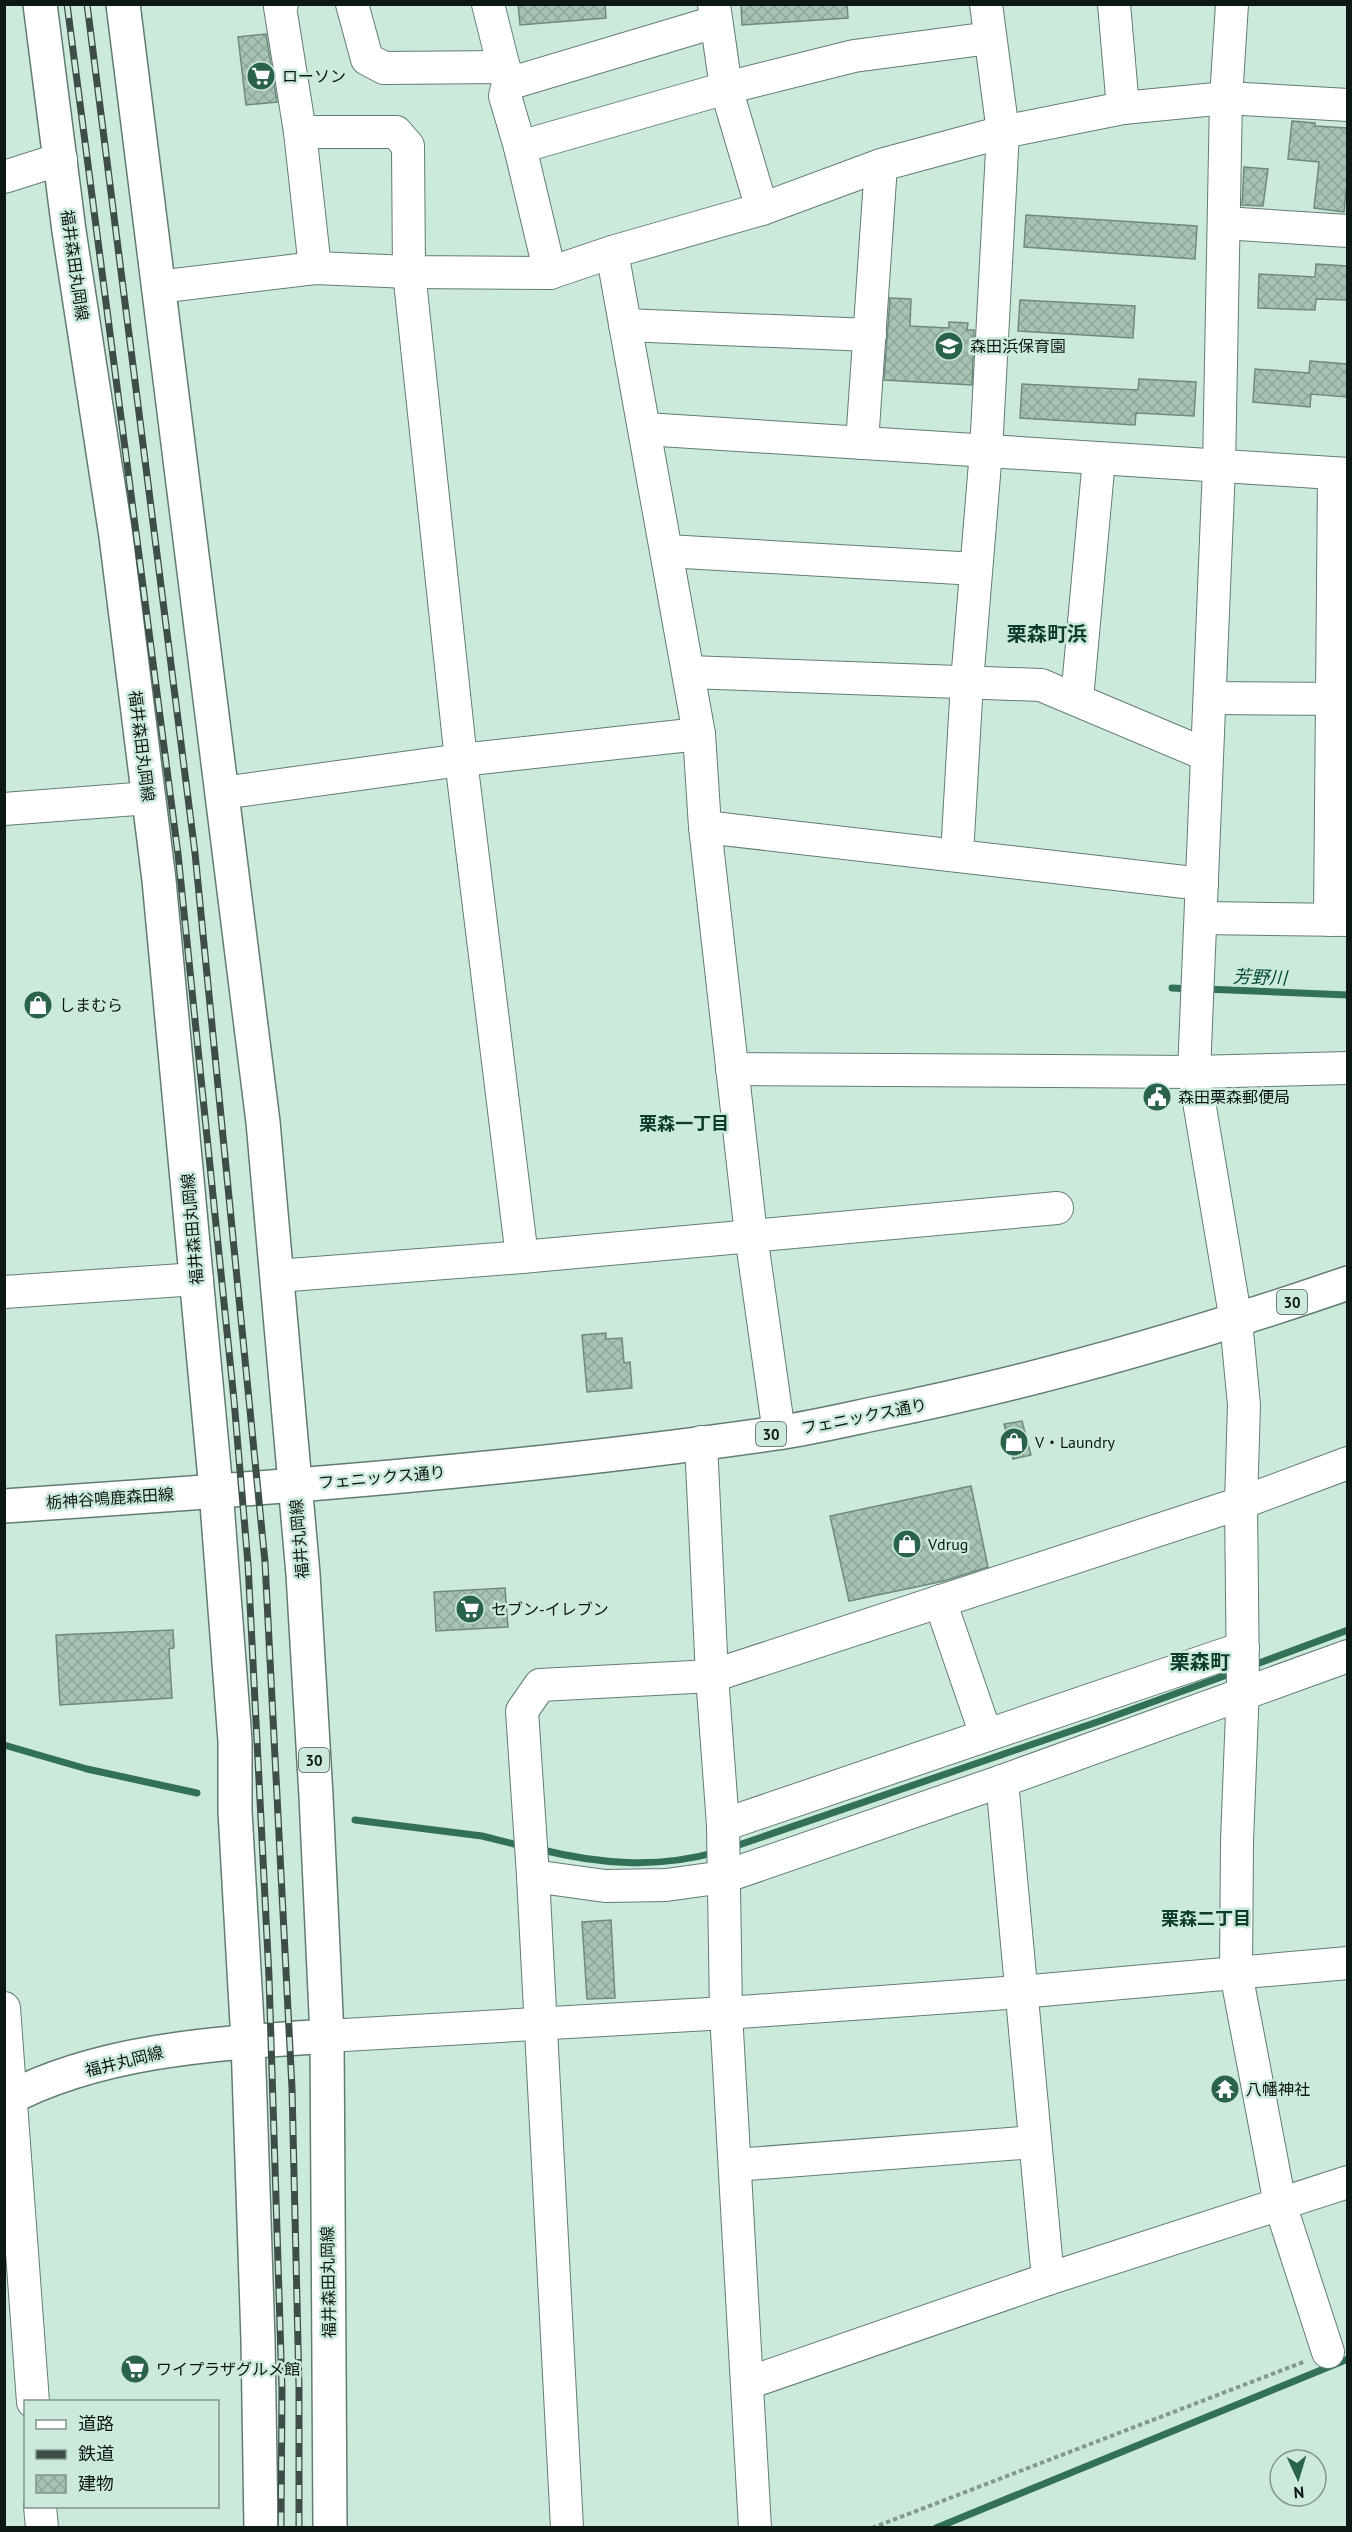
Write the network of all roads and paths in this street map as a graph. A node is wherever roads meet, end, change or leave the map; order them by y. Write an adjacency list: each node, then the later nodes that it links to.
1 (40, 4): 19 (main road, 福井森田丸岡線)
2 (123, 4): 29 (main road)
3 (282, 4): 16 (street)
4 (352, 4): 11 (street)
5 (488, 4): 11 (street)
6 (986, 4): 10 (street)
7 (1114, 4): 15 (street)
8 (1232, 4): 13 (street)
9 (714, 13): 11 (street); 12 (street)
10 (990, 38): 12 (street); 17 (street)
11 (506, 75): 18 (street)
12 (726, 88): 18 (street); 22 (street)
13 (1226, 98): 14 (street); 15 (street); 23 (street)
14 (1347, 105)
15 (1123, 108): 17 (street)
16 (300, 132): 26 (street); 27 (street)
17 (1003, 132): 20 (street); 34 (street)
18 (520, 147): 28 (street)
19 (61, 159): 21 (street); 49 (main road, 福井森田丸岡線)
20 (881, 165): 22 (street); 31 (street)
21 (4, 177)
22 (762, 209): 25 (street)
23 (1224, 223): 24 (street); 36 (street)
24 (1347, 231)
25 (612, 252): 28 (street); 30 (street)
26 (315, 268): 27 (street); 29 (street)
27 (409, 272): 28 (street); 47 (street)
28 (550, 273)
29 (158, 287): 48 (main road)
30 (625, 325): 31 (street); 32 (street)
31 (870, 335): 33 (street)
32 (645, 429): 33 (street); 38 (street)
33 (862, 443): 34 (street)
34 (986, 452): 35 (street); 39 (street)
35 (1099, 459): 36 (street); 43 (street)
36 (1219, 467): 37 (street); 42 (street)
37 (1341, 474): 44 (street)
38 (667, 551): 39 (street); 40 (street)
39 (976, 569): 41 (street)
40 (689, 672): 41 (street); 45 (street)
41 (967, 682): 43 (street); 52 (street)
42 (1210, 698): 44 (street); 46 (street)
43 (1077, 699): 46 (street)
44 (1340, 699): 55 (street)
45 (699, 734): 47 (street); 51 (street)
46 (1207, 755): 53 (street)
47 (461, 760): 48 (street); 61 (street)
48 (222, 793): 62 (main road)
49 (149, 798): 50 (street); 63 (main road, 福井森田丸岡線)
50 (4, 809)
51 (705, 827): 52 (street); 57 (street)
52 (957, 855): 53 (street)
53 (1202, 884): 54 (street)
54 (1201, 918): 55 (street); 58 (street)
55 (1339, 920)
56 (1347, 1068): 58 (street)
57 (732, 1069): 58 (street); 60 (street)
58 (1194, 1072): 66 (street)
59 (1058, 1208): 60 (street)
60 (751, 1235): 61 (street); 67 (street)
61 (522, 1257): 62 (street)
62 (277, 1276): 70 (main road)
63 (197, 1279): 65 (street); 71 (main road, 福井森田丸岡線)
64 (1347, 1283): 66 (main road, フェニックス通り / 30)
65 (4, 1292)
66 (1236, 1321): 67 (main road, フェニックス通り / 30); 72 (street)
67 (780, 1433): 68 (main road, フェニックス通り / 30)
68 (701, 1442): 70 (main road, フェニックス通り / 30); 77 (street)
69 (1347, 1463): 72 (street)
70 (294, 1485): 71 (main road, 福井丸岡線 / 30); 90 (main road, 福井丸岡線 / 30)
71 (216, 1490): 73 (main road, 栃神谷鳴鹿森田線); 91 (main road)
72 (1241, 1503): 74 (street); 75 (street)
73 (4, 1506)
74 (940, 1601): 77 (street); 79 (street)
75 (1243, 1648): 78 (street); 79 (street)
76 (1347, 1656): 78 (street)
77 (712, 1676): 81 (street); 82 (street)
78 (1242, 1690): 80 (street); 85 (street)
79 (986, 1735): 81 (street)
80 (1002, 1781): 83 (street); 86 (street)
81 (723, 1825): 83 (street)
82 (533, 1876): 83 (street); 89 (street)
83 (724, 1876): 88 (street)
84 (1347, 1963): 85 (street)
85 (1236, 1973): 86 (street); 96 (street)
86 (1020, 1992): 88 (street); 93 (street)
87 (4, 2008): 92 (street)
88 (726, 2013): 89 (street); 94 (street)
89 (541, 2024): 90 (street); 105 (street)
90 (327, 2036): 91 (main road, 福井丸岡線); 104 (main road, 福井森田丸岡線)
91 (248, 2041): 92 (main road, 福井丸岡線); 103 (main road)
92 (8, 2099): 100 (street)
93 (1035, 2142): 94 (street); 97 (street)
94 (735, 2165): 99 (street)
95 (1347, 2182): 96 (street)
96 (1280, 2204): 97 (street); 98 (street)
97 (1048, 2278): 99 (street)
98 (1328, 2352): 107 (path)
99 (748, 2383): 106 (street)
100 (33, 2400)
101 (40, 2508): 102 (street)
102 (42, 2528)
103 (261, 2528)
104 (330, 2528)
105 (567, 2528)
106 (755, 2528)
107 (872, 2528)

